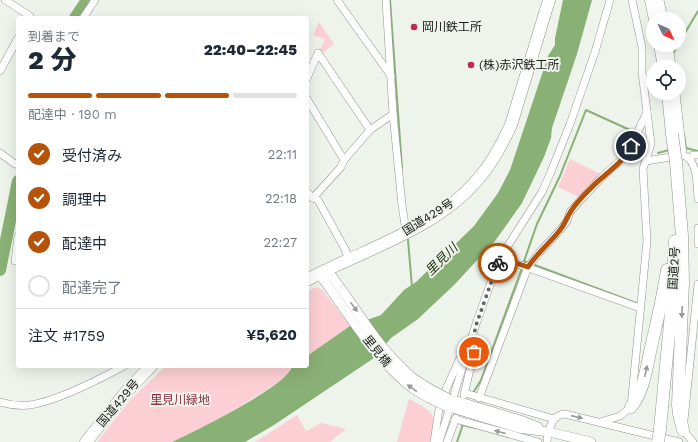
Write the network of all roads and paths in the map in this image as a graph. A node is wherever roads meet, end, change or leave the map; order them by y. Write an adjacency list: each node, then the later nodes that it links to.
1 (5, 0): 12 (street)
2 (95, 0): 13 (street)
3 (336, 0): 18 (street)
4 (386, 0): 18 (street)
5 (549, 0): 36 (highway, 国道429号)
6 (610, 0): 39 (street)
7 (632, 0): 22 (street)
8 (651, 0): 10 (highway)
9 (660, 0): 11 (street)
10 (654, 12)
11 (663, 12)
12 (30, 16)
13 (84, 16)
14 (16, 41): 15 (street)
15 (3, 59): 16 (street)
16 (0, 71)
17 (309, 73): 24 (street)
18 (391, 76): 23 (street)
19 (669, 100): 26 (highway, 国道2号, bridge)
20 (677, 100): 26 (street)
21 (309, 102): 28 (street)
22 (647, 112): 29 (street); 42 (street)
23 (393, 114): 24 (street); 36 (street)
24 (370, 130): 28 (street)
25 (0, 153): 30 (street)
26 (681, 155): 27 (street); 29 (street); 33 (street); 34 (highway, 国道2号); 56 (highway, one-way to 56)
27 (698, 155)
28 (344, 160): 32 (street)
29 (646, 161): 46 (street)
30 (15, 164)
31 (309, 194): 32 (street)
32 (313, 198): 40 (street)
33 (698, 199)
34 (675, 228): 53 (highway, one-way to 34); 65 (highway, 国道2号, bridge)
35 (698, 228): 37 (street)
36 (406, 232): 40 (highway, 国道429号)
37 (698, 244)
38 (16, 253): 41 (street)
39 (501, 258): 42 (street); 47 (street)
40 (348, 259): 43 (highway, 国道429号)
41 (15, 261)
42 (527, 264): 46 (street); 50 (street)
43 (326, 274): 44 (highway, 国道429号); 52 (street, 里見橋, bridge)
44 (309, 279)
45 (698, 284): 56 (street)
46 (640, 308): 53 (street)
47 (475, 328): 50 (street); 52 (street); 59 (street)
48 (120, 368): 51 (street)
49 (148, 368): 58 (highway, 国道429号)
50 (479, 398): 54 (street)
51 (1, 402)
52 (449, 403): 57 (street, 里見橋); 60 (street)
53 (631, 407): 55 (street)
54 (554, 419): 55 (street, one-way to 55); 57 (street)
55 (600, 422): 66 (street)
56 (683, 430): 67 (street)
57 (549, 432): 63 (street); 64 (street, 里見橋)
58 (86, 442)
59 (434, 442)
60 (439, 442)
61 (447, 442): 62 (street, one-way to 61)
62 (538, 442)
63 (546, 442)
64 (591, 442)
65 (658, 442)
66 (679, 442)
67 (693, 442)

